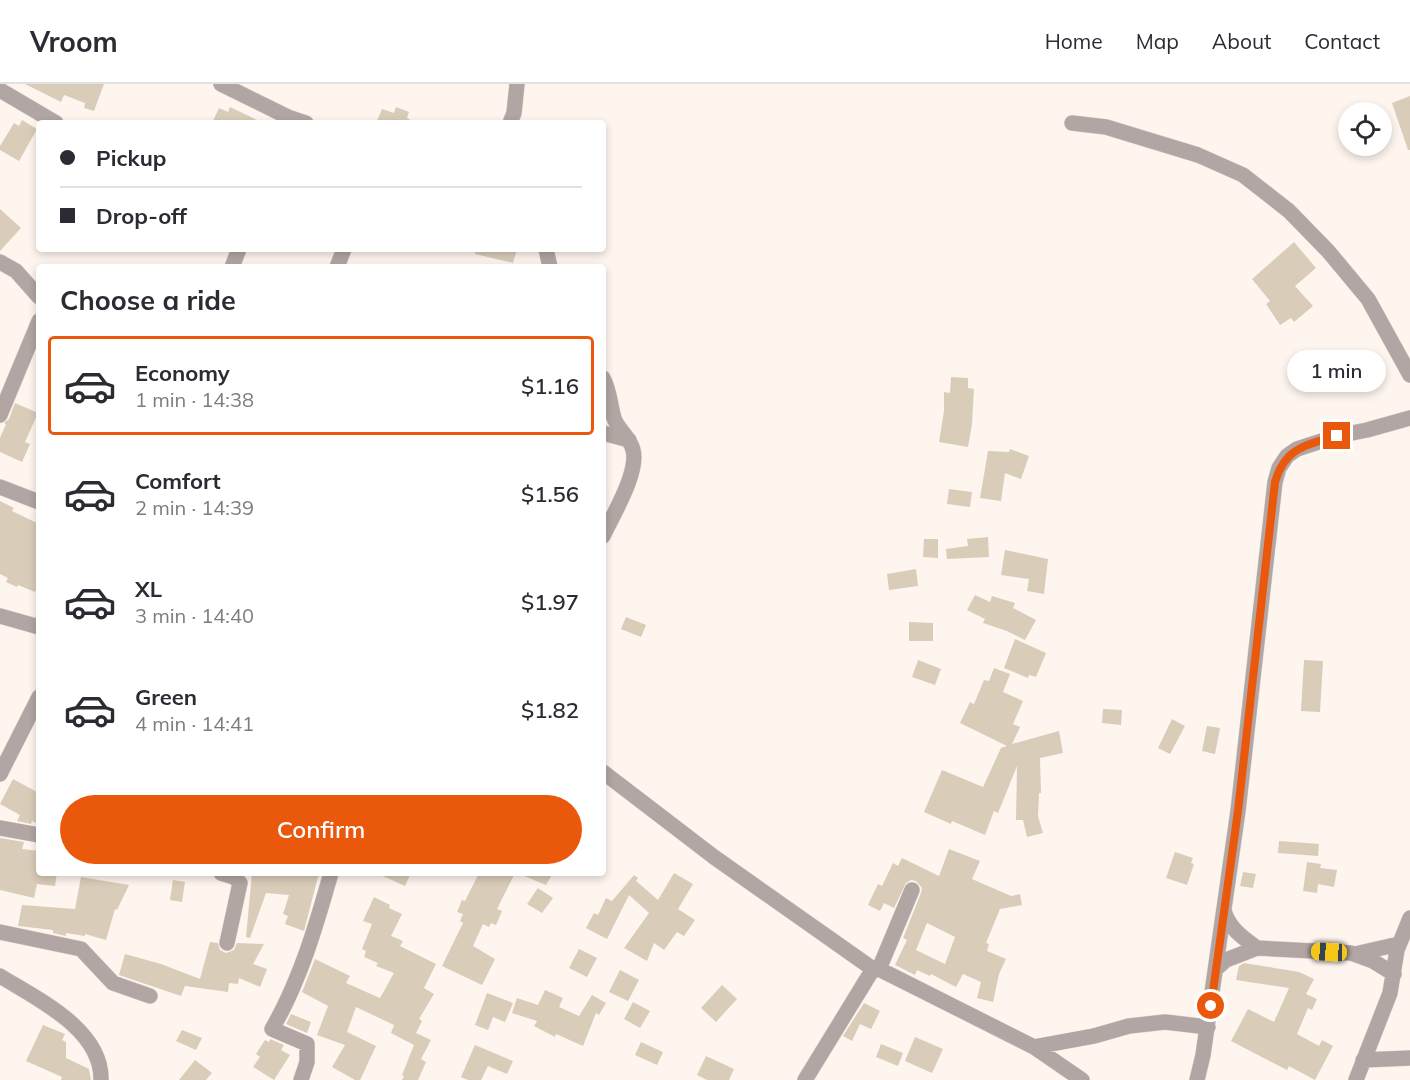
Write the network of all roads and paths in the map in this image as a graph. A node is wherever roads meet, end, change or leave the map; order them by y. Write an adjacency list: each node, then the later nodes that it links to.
1 (221, 84): 5 (street)
2 (517, 84): 6 (street)
3 (0, 90): 4 (street)
4 (51, 120)
5 (297, 120)
6 (511, 120)
7 (1072, 123): 11 (street)
8 (0, 262): 9 (street)
9 (36, 294)
10 (36, 328): 13 (street)
11 (1410, 375)
12 (606, 389): 16 (street)
13 (0, 414)
14 (1410, 418): 30 (street)
15 (606, 434): 16 (street)
16 (629, 440): 19 (street)
17 (0, 487): 18 (street)
18 (36, 501)
19 (606, 529)
20 (0, 616): 21 (street)
21 (36, 626)
22 (36, 703): 23 (street)
23 (0, 774)
24 (606, 774): 37 (street)
25 (0, 828): 26 (street)
26 (36, 835)
27 (231, 876): 33 (street)
28 (330, 876): 47 (street)
29 (912, 890): 37 (street)
30 (1224, 911): 35 (street); 38 (street)
31 (1410, 918): 34 (street)
32 (0, 932): 41 (street)
33 (227, 943)
34 (1399, 944): 36 (street); 39 (street)
35 (1257, 948): 36 (street); 38 (street)
36 (1355, 954): 39 (street)
37 (876, 969): 43 (street); 48 (street)
38 (1216, 969): 42 (street)
39 (1394, 974): 45 (street)
40 (0, 976): 46 (street)
41 (150, 996)
42 (1208, 1027): 43 (street); 50 (street)
43 (1034, 1047): 49 (street)
44 (1410, 1058): 45 (street)
45 (1363, 1060): 51 (street)
46 (101, 1080)
47 (301, 1080)
48 (805, 1080)
49 (1082, 1080)
50 (1197, 1080)
51 (1356, 1080)

